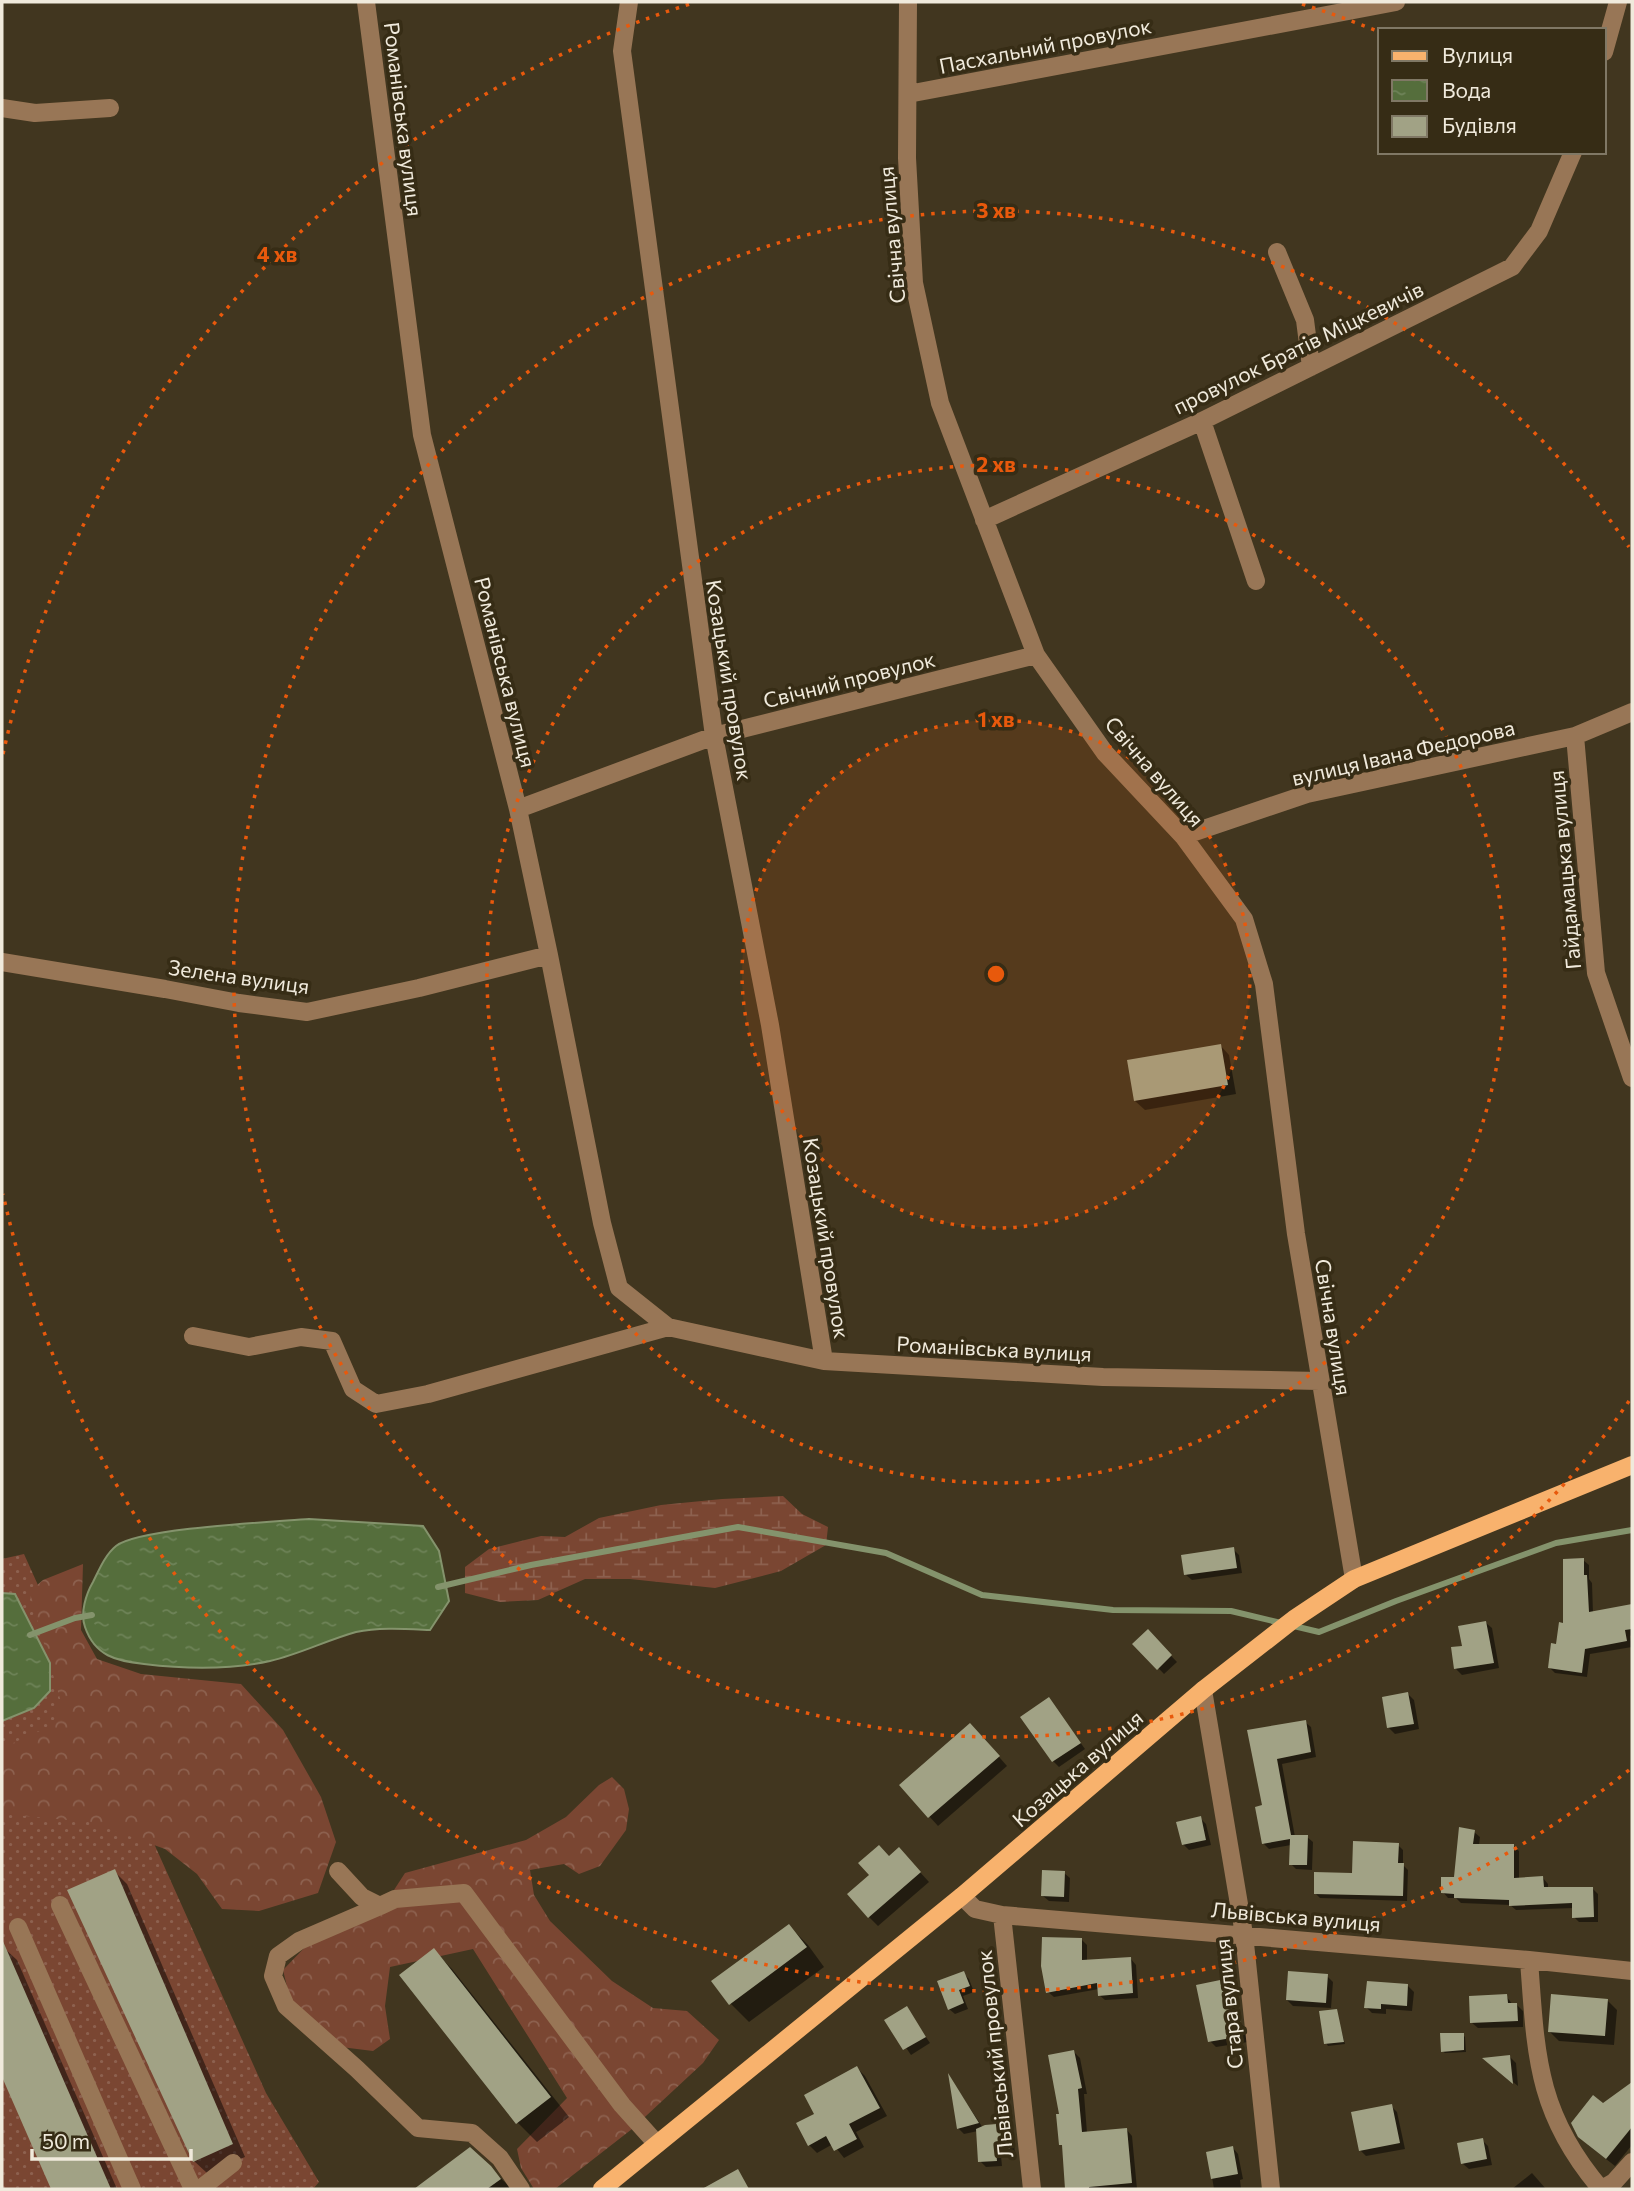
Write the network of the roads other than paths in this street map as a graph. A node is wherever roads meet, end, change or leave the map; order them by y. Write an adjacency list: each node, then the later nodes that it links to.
1 (366, 2): 20 (street, Романівська вулиця)
2 (629, 2): 18 (street, Козацький провулок)
3 (908, 2): 7 (street, Свічна вулиця)
4 (1396, 2): 7 (street, Пасхальний провулок)
5 (1618, 2): 6 (street)
6 (1606, 45)
7 (908, 94): 14 (street, Свічна вулиця)
8 (2, 108): 9 (street)
9 (110, 108)
10 (1572, 154): 12 (street, провулок Братів Міцкевичів)
11 (1277, 252): 12 (street)
12 (1311, 367): 13 (street, провулок Братів Міцкевичів)
13 (1202, 421): 14 (street, провулок Братів Міцкевичів); 15 (street)
14 (984, 520): 16 (street, Свічна вулиця)
15 (1256, 581)
16 (1036, 655): 18 (street, Свічний провулок); 21 (street, Свічна вулиця)
17 (1632, 712): 19 (street, вулиця Івана Федорова)
18 (714, 736): 20 (street, Свічний провулок); 27 (street, Козацький провулок)
19 (1575, 736): 21 (street, вулиця Івана Федорова); 24 (street, Гайдамацька вулиця)
20 (518, 809): 22 (street, Романівська вулиця)
21 (1183, 836): 28 (street, Свічна вулиця)
22 (549, 955): 23 (street, Зелена вулиця); 25 (street, Романівська вулиця)
23 (2, 962)
24 (1632, 1078)
25 (668, 1327): 26 (street, Романівська вулиця); 27 (street, Романівська вулиця)
26 (193, 1336)
27 (824, 1361): 28 (street, Романівська вулиця)
28 (1320, 1381): 30 (street, Свічна вулиця)
29 (1632, 1465): 30 (main road, Козацька вулиця)
30 (1354, 1579): 31 (main road, Козацька вулиця)
31 (1203, 1690): 33 (main road, Козацька вулиця); 38 (street, Стара вулиця)
32 (338, 1871): 35 (street)
33 (962, 1896): 36 (street, Львівська вулиця); 41 (main road, Козацька вулиця)
34 (60, 1905): 46 (street)
35 (380, 1906): 41 (street); 48 (street)
36 (1002, 1914): 38 (street, Львівська вулиця); 50 (street, Львівський провулок)
37 (18, 1927): 45 (street)
38 (1244, 1934): 39 (street, Львівська вулиця); 51 (street, Стара вулиця)
39 (1530, 1960): 40 (street, Львівська вулиця); 44 (street)
40 (1632, 1971)
41 (657, 2144): 49 (main road, Козацька вулиця)
42 (233, 2162): 47 (street)
43 (1632, 2162): 44 (street)
44 (1609, 2187)
45 (132, 2189)
46 (193, 2189)
47 (200, 2189)
48 (521, 2189)
49 (602, 2189)
50 (1032, 2189)
51 (1271, 2189)

